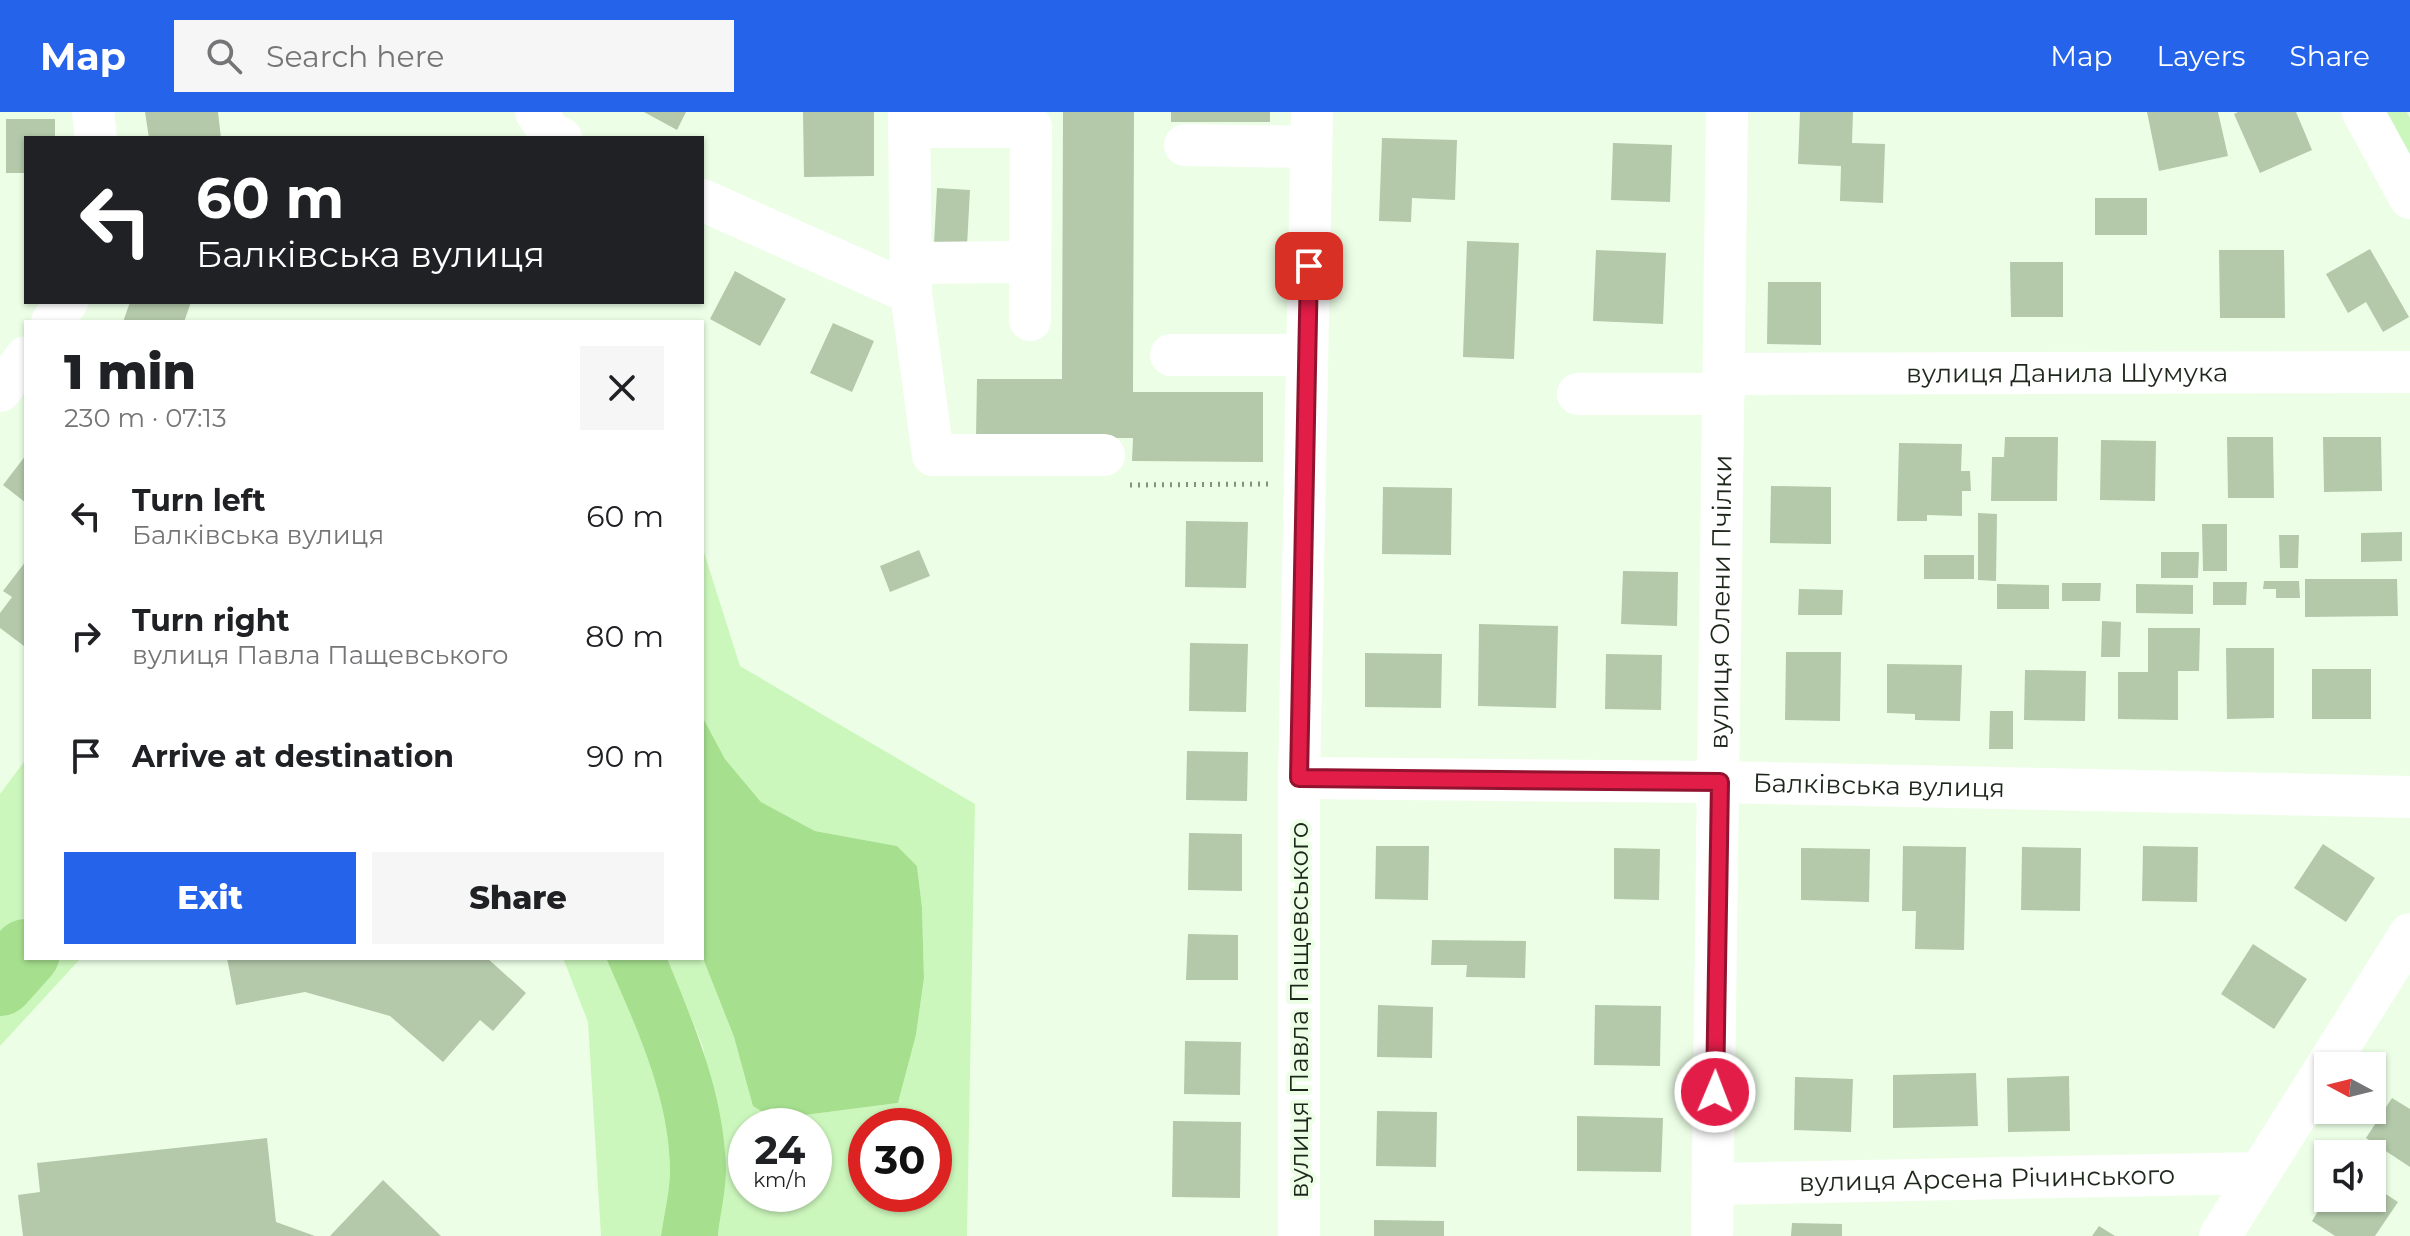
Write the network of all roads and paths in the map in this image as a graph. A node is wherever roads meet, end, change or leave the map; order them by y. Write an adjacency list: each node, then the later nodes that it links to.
1 (93, 112): 7 (street)
2 (536, 112): 8 (street)
3 (1727, 112): 19 (street, вулиця Олени Пчілки)
4 (2363, 112): 10 (street)
5 (909, 120): 12 (street); 13 (street)
6 (1311, 130): 9 (street); 16 (street, вулиця Павла Пащевського)
7 (96, 136)
8 (557, 136)
9 (1185, 145)
10 (2410, 198)
11 (704, 201): 13 (street)
12 (1030, 262): 13 (street); 14 (street)
13 (911, 278): 22 (street)
14 (1030, 320)
15 (1171, 355): 16 (street)
16 (1307, 355): 25 (street, вулиця Павла Пащевського)
17 (24, 360): 20 (street)
18 (2410, 372): 19 (street, вулиця Данила Шумука)
19 (1724, 384): 21 (street, вулиця Данила Шумука); 26 (street, вулиця Олени Пчілки)
20 (0, 391)
21 (1578, 394)
22 (1104, 455)
23 (1225, 484): 24 (path)
24 (1132, 485)
25 (1299, 778): 26 (street, Балківська вулиця); 31 (street, вулиця Павла Пащевського)
26 (1720, 782): 27 (street, Балківська вулиця); 30 (street, вулиця Олени Пчілки)
27 (2410, 797)
28 (2410, 934): 29 (street)
29 (2260, 1173): 30 (street, вулиця Арсена Річинського); 33 (street)
30 (1713, 1184): 32 (street, вулиця Олени Пчілки)
31 (1299, 1236)
32 (1712, 1236)
33 (2220, 1236)

